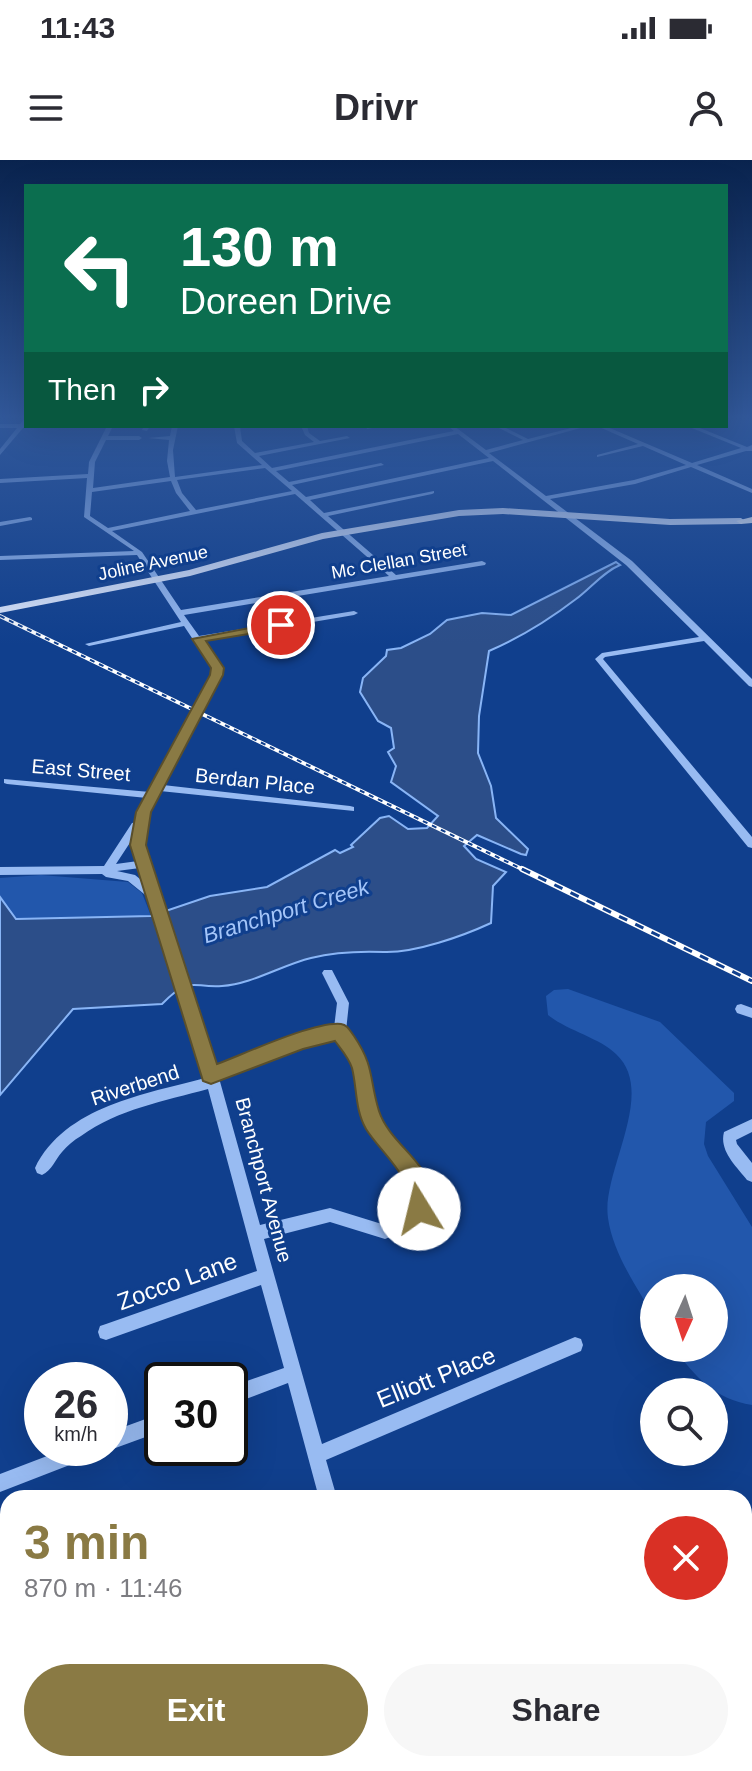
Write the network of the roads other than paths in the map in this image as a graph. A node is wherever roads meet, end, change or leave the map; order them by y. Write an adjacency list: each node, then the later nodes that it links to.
1 (90, 494): 21 (street, Branchport Avenue)
2 (184, 494): 12 (street)
3 (286, 494): 12 (street)
4 (300, 494): 10 (street)
5 (329, 494): 10 (street)
6 (422, 494): 14 (street)
7 (540, 494): 9 (street)
8 (566, 494): 9 (street)
9 (545, 498): 11 (street)
10 (306, 499): 14 (street)
11 (552, 504): 13 (street); 15 (street)
12 (195, 513): 21 (street)
13 (534, 514): 15 (main road, Joline Avenue); 22 (main road, Joline Avenue)
14 (324, 515): 22 (street)
15 (566, 515): 16 (main road, Joline Avenue); 20 (street)
16 (599, 518): 18 (main road, Joline Avenue); 20 (street)
17 (30, 519): 19 (street)
18 (748, 520)
19 (0, 524)
20 (579, 525): 32 (street)
21 (106, 530): 23 (street, Branchport Avenue)
22 (343, 532): 26 (street); 27 (main road, Joline Avenue)
23 (140, 553): 24 (street); 27 (street, Branchport Avenue)
24 (0, 558)
25 (482, 563): 26 (street, Mc Clellan Street)
26 (393, 576): 29 (street, Mc Clellan Street)
27 (159, 579): 28 (main road, Joline Avenue); 29 (street, Branchport Avenue)
28 (3, 607)
29 (180, 613): 31 (street, Branchport Avenue)
30 (354, 613): 33 (street)
31 (186, 623): 33 (street, Branchport Avenue); 34 (street)
32 (707, 638): 35 (street); 40 (street)
33 (198, 639): 37 (street, Branchport Avenue)
34 (89, 644)
35 (752, 684)
36 (7, 781): 37 (street, East Street)
37 (154, 791): 38 (street, Berdan Place); 39 (street, Branchport Avenue)
38 (350, 809)
39 (144, 812): 41 (street, Branchport Avenue); 44 (street)
40 (752, 844)
41 (143, 864): 44 (street); 45 (street, Branchport Avenue)
42 (0, 871): 43 (street)
43 (82, 871): 44 (street); 45 (street)
44 (106, 871)
45 (158, 905): 48 (street, Branchport Avenue)
46 (328, 973): 47 (street)
47 (340, 1032): 48 (street, Riverbend); 52 (street)
48 (212, 1078): 50 (street, Riverbend); 52 (street, Branchport Avenue)
49 (752, 1125): 51 (street)
50 (42, 1168)
51 (752, 1175)
52 (255, 1234): 53 (street, Branchport Avenue)
53 (265, 1276): 54 (street, Zocco Lane); 56 (street, Branchport Avenue)
54 (106, 1332)
55 (575, 1345): 58 (street, Elliott Place)
56 (293, 1373): 57 (street); 58 (street, Branchport Avenue)
57 (248, 1389)
58 (316, 1455): 61 (street, Branchport Avenue)
59 (45, 1466): 60 (street)
60 (0, 1483)
61 (326, 1490)

